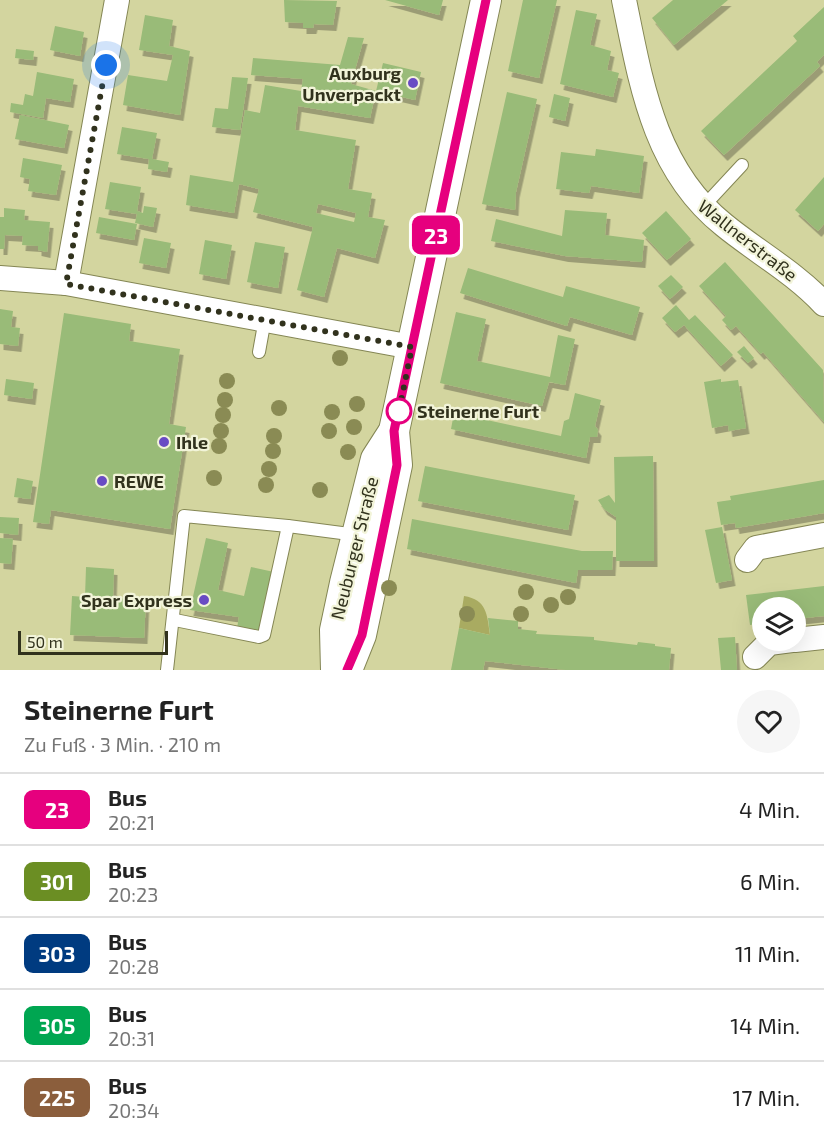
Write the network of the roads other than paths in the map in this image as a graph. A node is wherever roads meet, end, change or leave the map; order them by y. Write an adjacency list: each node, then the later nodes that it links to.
1 (117, 0): 7 (street)
2 (486, 0): 10 (street, Neuburger Straße)
3 (624, 0): 5 (street, Wallnerstraße)
4 (742, 165): 5 (lane)
5 (703, 207): 8 (street, Wallnerstraße)
6 (0, 278): 7 (street)
7 (66, 284): 9 (street)
8 (820, 293)
9 (265, 319): 10 (street); 11 (lane)
10 (412, 347): 12 (street, Neuburger Straße)
11 (259, 352)
12 (394, 431): 14 (street, Neuburger Straße); 24 (street, Neuburger Straße)
13 (288, 526): 14 (lane); 17 (lane); 17 (lane)
14 (357, 535): 23 (street, Neuburger Straße)
15 (824, 536): 16 (street)
16 (747, 560)
17 (175, 620): 22 (lane)
18 (824, 637): 19 (street)
19 (806, 639)
20 (761, 651): 21 (street)
21 (755, 657)
22 (167, 670)
23 (336, 670)
24 (347, 670)

